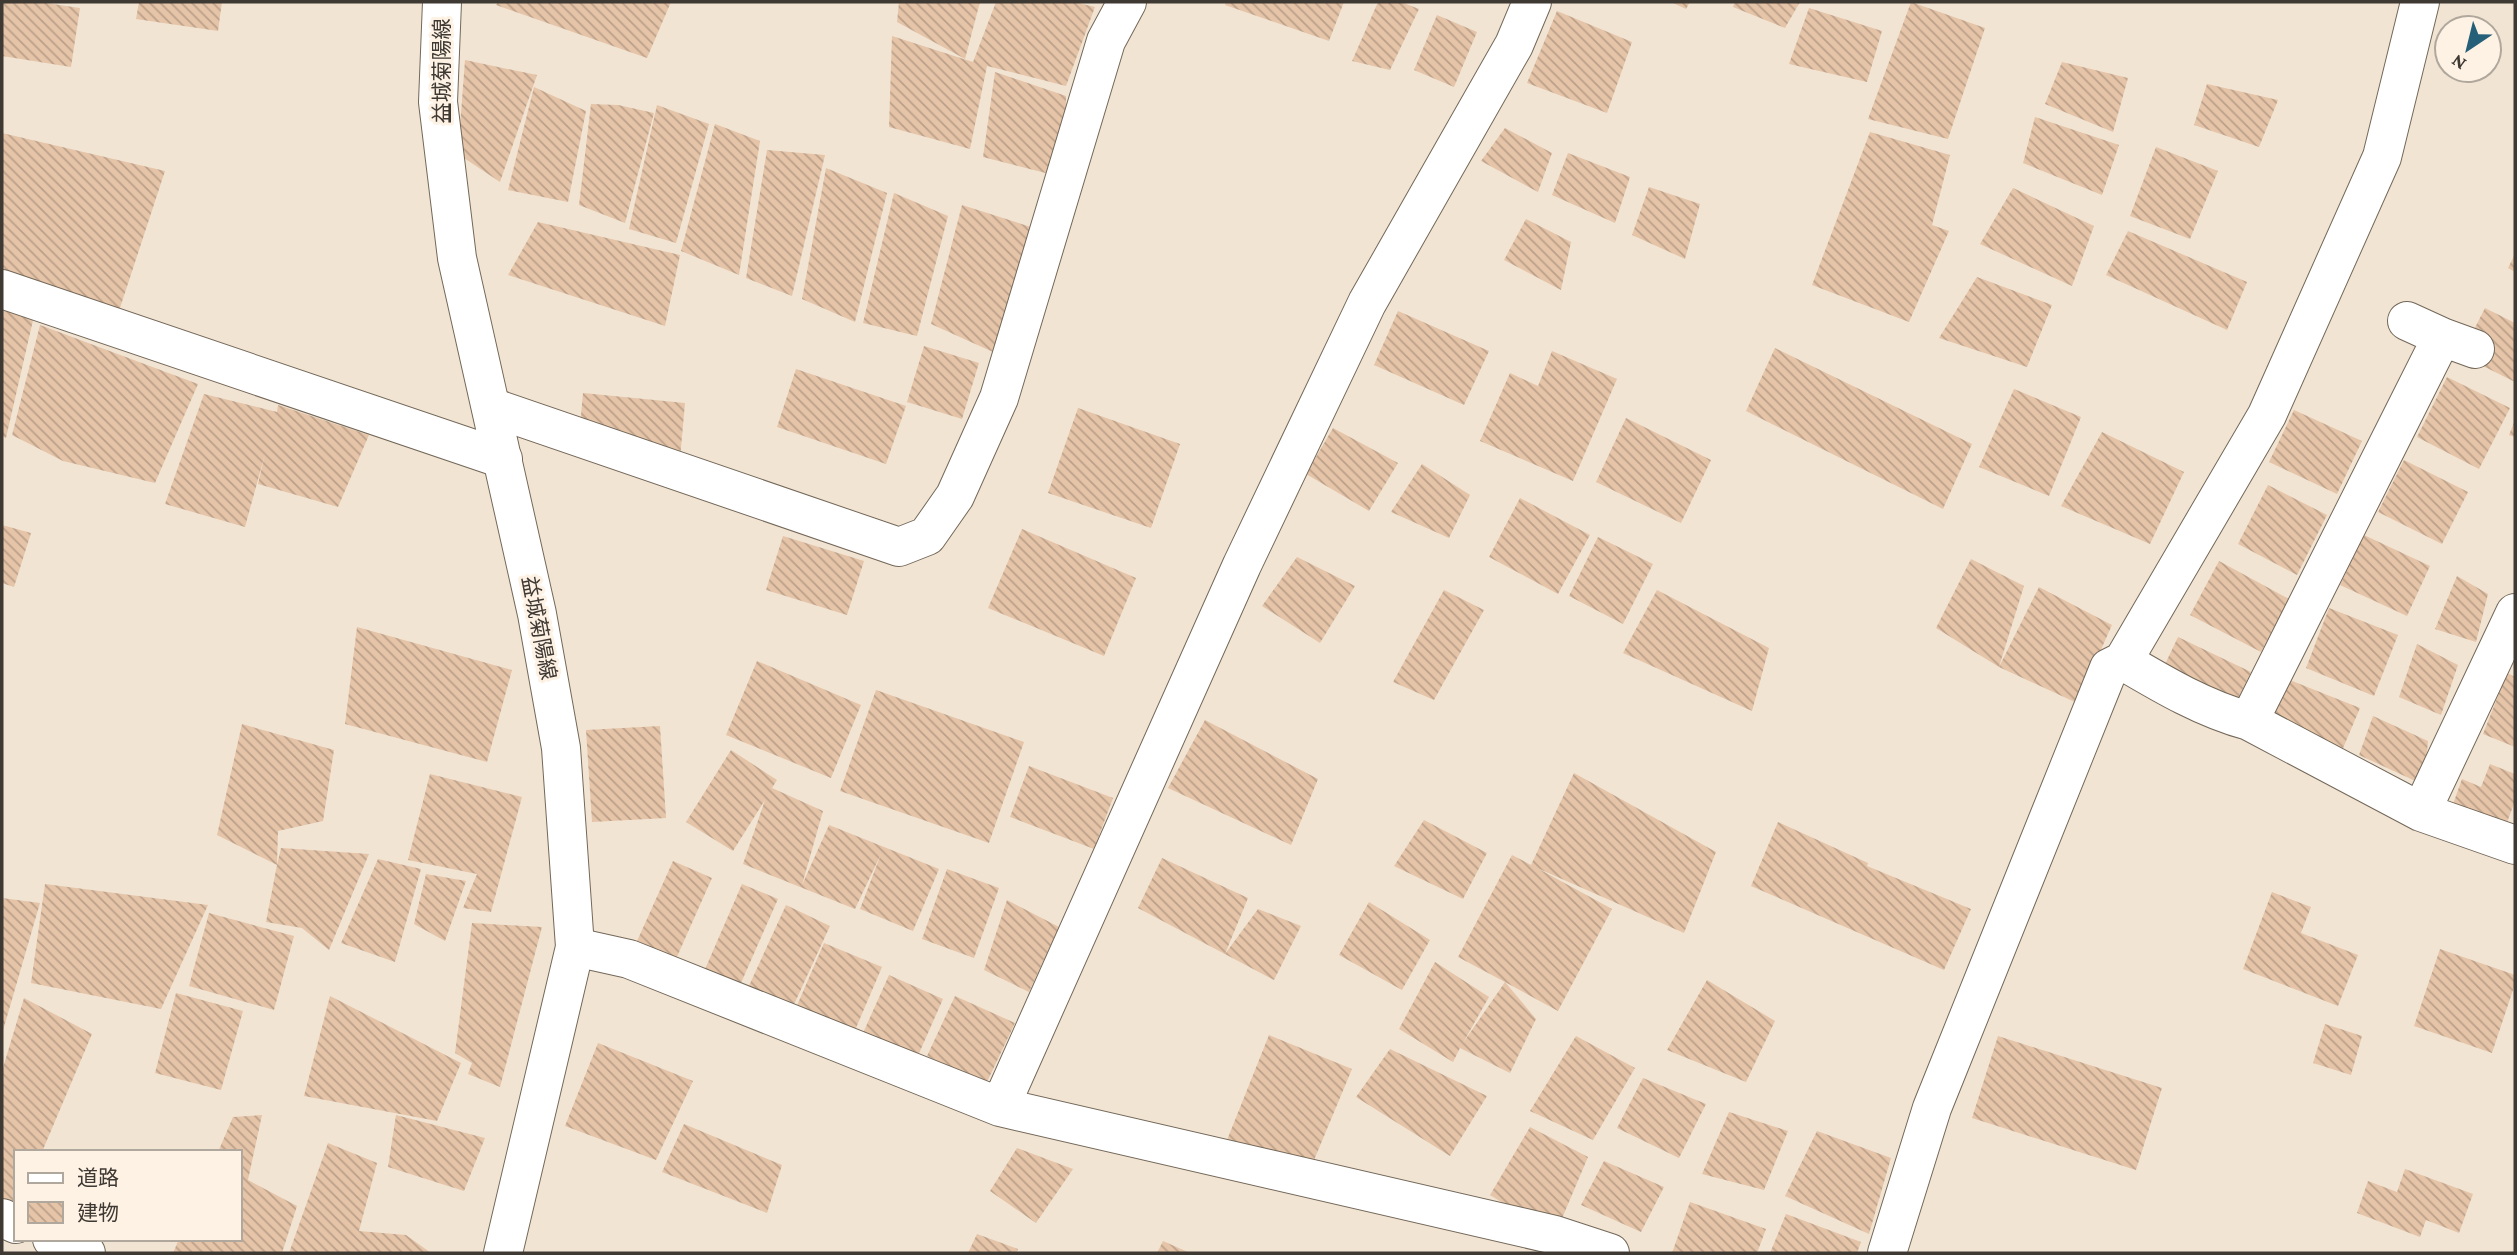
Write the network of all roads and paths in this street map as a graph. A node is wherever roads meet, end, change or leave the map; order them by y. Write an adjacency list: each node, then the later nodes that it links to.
1 (442, 2): 7 (street, 益城菊陽線)
2 (1127, 2): 7 (street)
3 (1532, 2): 15 (street)
4 (2420, 2): 10 (street)
5 (2, 289): 8 (street)
6 (2407, 321): 11 (street)
7 (491, 407): 8 (street, 益城菊陽線)
8 (503, 459): 14 (street, 益城菊陽線)
9 (2515, 613): 12 (street)
10 (2123, 661): 11 (street); 20 (street)
11 (2249, 721): 12 (street)
12 (2421, 812): 13 (street)
13 (2515, 845)
14 (575, 947): 15 (street); 18 (street, 益城菊陽線)
15 (1000, 1108): 19 (street)
16 (57, 1241): 17 (street)
17 (86, 1253)
18 (503, 1253)
19 (1610, 1253)
20 (1887, 1253)

